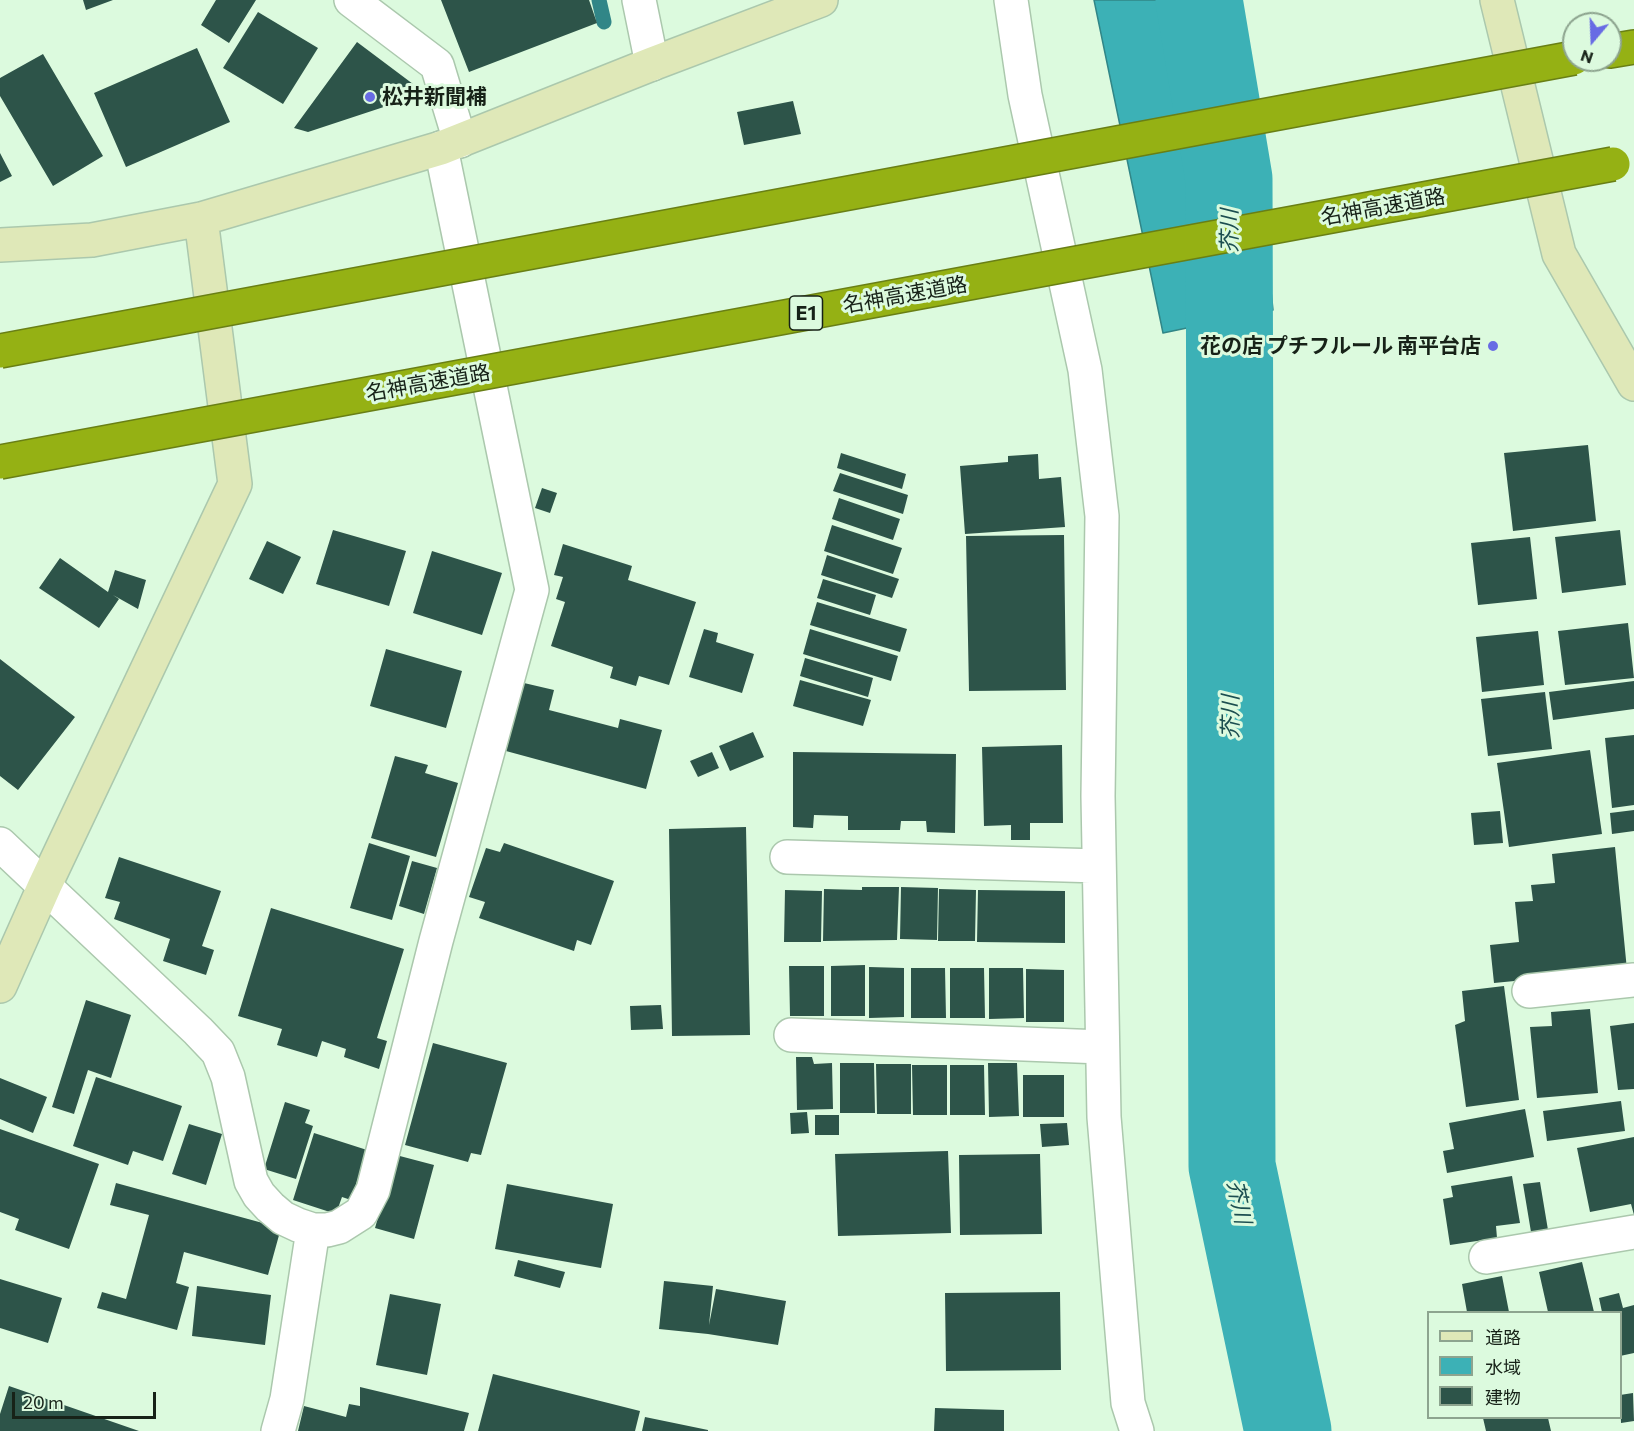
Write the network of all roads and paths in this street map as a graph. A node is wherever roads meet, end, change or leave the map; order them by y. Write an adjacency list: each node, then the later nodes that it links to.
1 (351, 0): 8 (street)
2 (639, 0): 7 (street)
3 (821, 0): 7 (street)
4 (1011, 0): 17 (street)
5 (1497, 0): 13 (street)
6 (1562, 60): 12 (highway, bridge)
7 (652, 64): 8 (street)
8 (451, 144): 10 (street); 24 (street)
9 (1623, 162): 14 (highway, 名神高速道路 / E1, bridge)
10 (201, 219): 11 (street); 18 (street)
11 (0, 245)
12 (0, 351)
13 (1634, 384)
14 (0, 462)
15 (0, 844): 18 (street)
16 (788, 857): 17 (street)
17 (1099, 866): 23 (street)
18 (45, 885): 20 (street); 24 (street)
19 (1634, 980): 21 (street)
20 (0, 986)
21 (1529, 991)
22 (791, 1035): 23 (street)
23 (1102, 1047): 27 (street)
24 (314, 1230): 28 (street)
25 (1634, 1232): 26 (street)
26 (1486, 1257)
27 (1132, 1417): 29 (street)
28 (278, 1431)
29 (1109, 1431)

